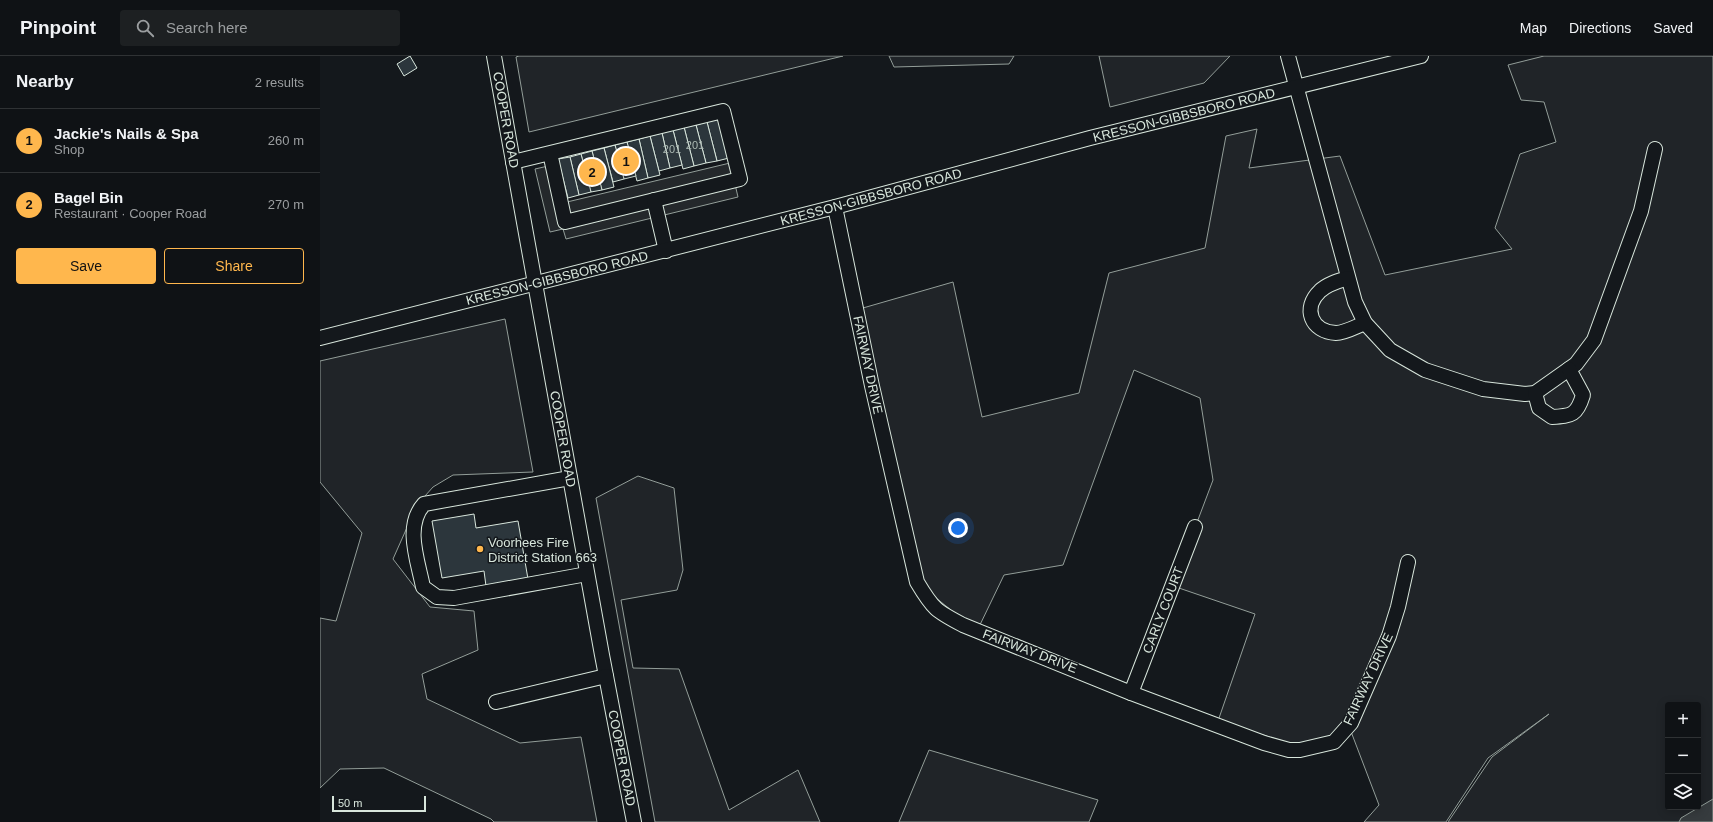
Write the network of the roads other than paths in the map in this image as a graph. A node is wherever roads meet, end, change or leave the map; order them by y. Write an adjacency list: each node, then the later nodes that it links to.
1 (494, 56): 7 (street, COOPER ROAD)
2 (1288, 56): 4 (street)
3 (1421, 56): 4 (street, KRESSON-GIBBSBORO ROAD)
4 (1297, 87): 9 (street, KRESSON-GIBBSBORO ROAD); 11 (street)
5 (1655, 149): 15 (street)
6 (550, 153): 7 (street); 8 (street); 8 (street)
7 (513, 162): 12 (street, COOPER ROAD)
8 (654, 200): 10 (street)
9 (835, 207): 10 (street, KRESSON-GIBBSBORO ROAD); 22 (street, FAIRWAY DRIVE)
10 (666, 251): 12 (street, KRESSON-GIBBSBORO ROAD)
11 (1348, 278): 13 (street); 13 (street)
12 (535, 284): 14 (street, KRESSON-GIBBSBORO ROAD); 17 (street, COOPER ROAD)
13 (1365, 323): 16 (street)
14 (320, 338)
15 (1569, 369): 16 (street); 16 (street)
16 (1534, 393)
17 (570, 478): 20 (street, COOPER ROAD); 20 (street)
18 (1195, 527): 22 (street, CARLY COURT)
19 (1408, 562): 22 (street, FAIRWAY DRIVE)
20 (588, 574): 21 (street, COOPER ROAD)
21 (606, 676): 23 (street); 24 (street, COOPER ROAD)
22 (1131, 693)
23 (496, 702)
24 (634, 822)

